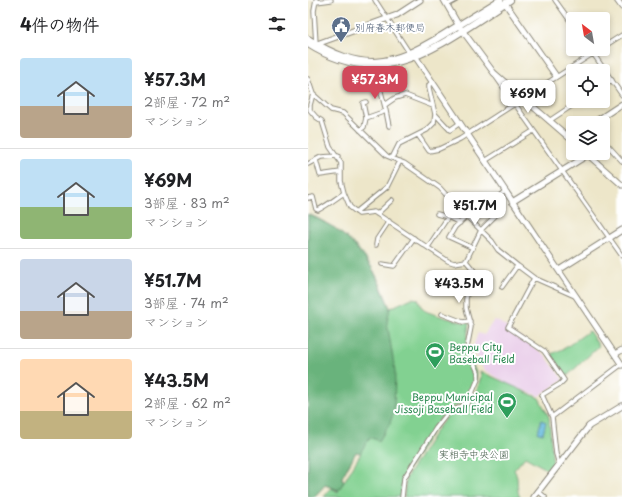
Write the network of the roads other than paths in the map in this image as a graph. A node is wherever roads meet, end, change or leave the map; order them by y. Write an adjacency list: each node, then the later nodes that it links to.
1 (331, 0): 8 (street)
2 (375, 0): 14 (street)
3 (420, 0): 10 (street)
4 (444, 0): 11 (street)
5 (456, 0): 11 (street)
6 (555, 0): 13 (street)
7 (617, 0): 12 (street)
8 (316, 1): 19 (street)
9 (505, 1): 15 (highway); 25 (street)
10 (411, 2): 14 (street)
11 (447, 5): 15 (street)
12 (622, 7)
13 (566, 15)
14 (387, 19): 19 (street); 20 (street)
15 (460, 28): 20 (highway); 24 (street)
16 (622, 35): 18 (street)
17 (308, 39): 19 (highway)
18 (610, 43)
19 (311, 46): 20 (highway); 23 (highway)
20 (412, 55): 23 (highway); 28 (street)
21 (588, 56): 25 (street)
22 (595, 56): 27 (street)
23 (364, 66): 35 (street)
24 (494, 73): 31 (street); 33 (street)
25 (556, 76): 31 (street)
26 (308, 79): 29 (street)
27 (612, 80): 30 (street)
28 (432, 82): 36 (street); 45 (street)
29 (314, 94): 39 (street); 47 (street)
30 (622, 95)
31 (523, 98): 33 (street); 44 (street)
32 (366, 102): 43 (street)
33 (514, 103): 48 (street); 49 (street)
34 (622, 104): 41 (street)
35 (385, 105): 36 (street); 38 (street)
36 (433, 106): 40 (street)
37 (568, 108): 44 (street)
38 (386, 111): 43 (street); 46 (street)
39 (313, 114): 42 (street); 53 (street)
40 (435, 114): 45 (street); 51 (street)
41 (604, 116)
42 (308, 117)
43 (366, 118): 47 (street)
44 (549, 121): 50 (street)
45 (460, 123): 49 (street)
46 (389, 126)
47 (360, 130): 54 (street)
48 (533, 131): 59 (street); 62 (street)
49 (467, 134): 51 (street); 59 (street)
50 (566, 134)
51 (418, 135): 54 (street)
52 (610, 149): 60 (street)
53 (338, 156): 55 (street); 63 (street)
54 (392, 158): 58 (street)
55 (316, 160): 61 (street); 63 (street)
56 (579, 160): 62 (street)
57 (595, 160): 64 (street)
58 (400, 161): 70 (street); 74 (street)
59 (485, 161): 65 (street)
60 (622, 161)
61 (308, 164)
62 (562, 171): 69 (street); 80 (street)
63 (340, 172): 66 (street)
64 (622, 185)
65 (505, 192): 69 (street); 77 (street)
66 (344, 193): 67 (street); 70 (street)
67 (308, 198)
68 (392, 200): 71 (street)
69 (512, 202): 89 (street)
70 (356, 212): 71 (street)
71 (377, 214): 75 (street)
72 (437, 214): 73 (street)
73 (448, 217): 76 (street); 82 (street)
74 (466, 217): 76 (street); 77 (street)
75 (389, 222): 79 (street); 81 (street)
76 (460, 223): 83 (street)
77 (481, 230): 83 (street); 87 (street)
78 (622, 230): 80 (street)
79 (414, 238): 82 (street); 86 (street)
80 (609, 238): 84 (street); 89 (street)
81 (376, 244)
82 (428, 246): 85 (street)
83 (472, 248): 85 (street)
84 (622, 256)
85 (466, 261): 88 (street)
86 (382, 264)
87 (517, 266): 90 (street); 92 (street)
88 (472, 269): 91 (street); 95 (street)
89 (558, 270): 93 (street)
90 (534, 278): 93 (street); 100 (street)
91 (486, 285)
92 (502, 287)
93 (576, 297): 97 (street)
94 (442, 314): 95 (street)
95 (470, 322): 103 (street)
96 (622, 350): 97 (street)
97 (615, 354): 98 (street)
98 (622, 364): 100 (street)
99 (622, 406): 101 (street)
100 (552, 417): 101 (street)
101 (559, 464): 102 (street)
102 (538, 491): 104 (street); 105 (street)
103 (402, 497)
104 (534, 497)
105 (545, 497)

